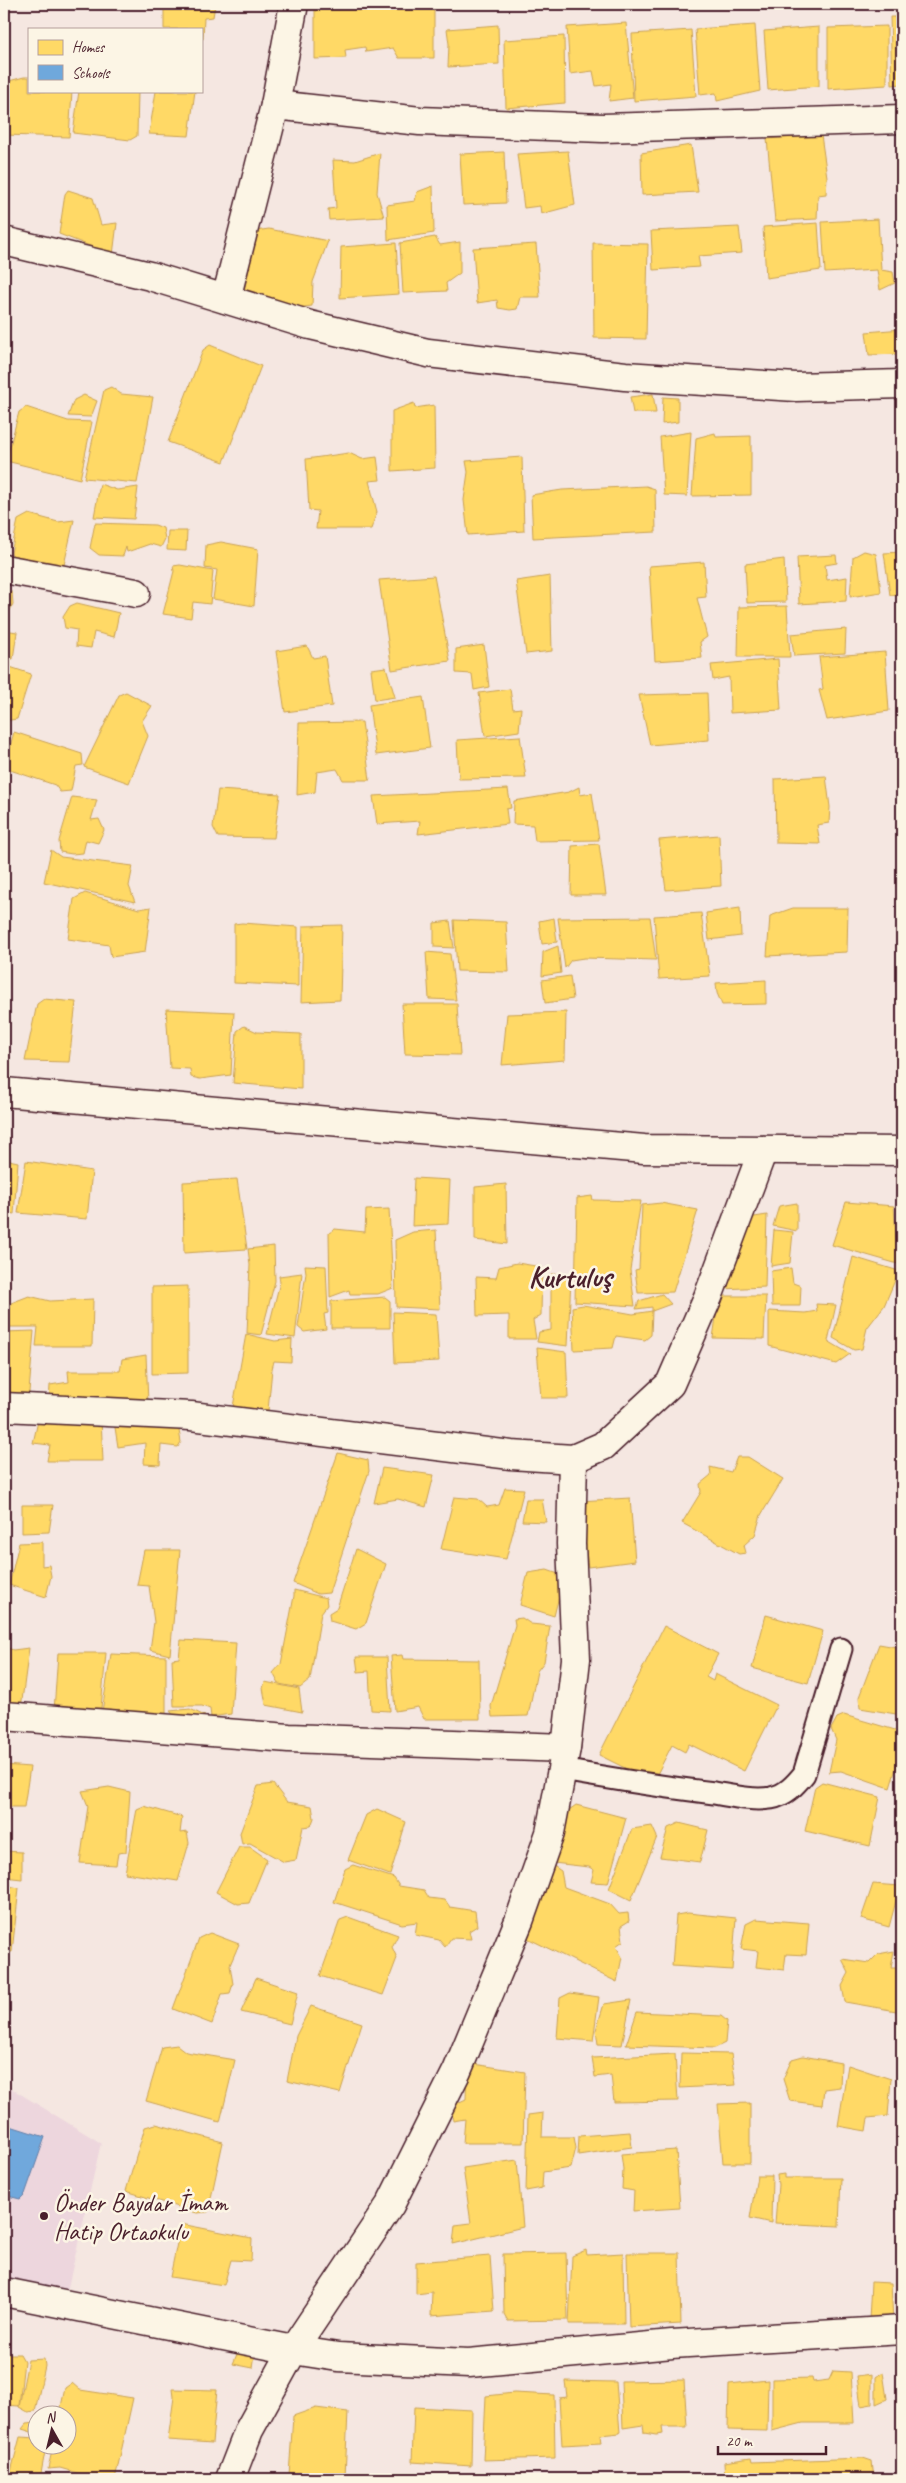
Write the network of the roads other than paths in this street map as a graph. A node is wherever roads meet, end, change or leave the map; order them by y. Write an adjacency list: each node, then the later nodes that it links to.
1 (294, 4): 2 (street)
2 (276, 105): 3 (street); 5 (street)
3 (902, 119)
4 (4, 241): 5 (street)
5 (226, 299): 6 (street)
6 (902, 384)
7 (4, 569): 8 (street)
8 (136, 592)
9 (4, 1092): 10 (street)
10 (763, 1150): 11 (street); 13 (street)
11 (899, 1152)
12 (4, 1407): 13 (street)
13 (573, 1459): 16 (street)
14 (841, 1649): 16 (lane)
15 (4, 1716): 16 (street)
16 (564, 1759): 19 (street)
17 (4, 2292): 19 (street)
18 (902, 2330): 19 (street)
19 (293, 2350): 20 (street)
20 (230, 2479)

